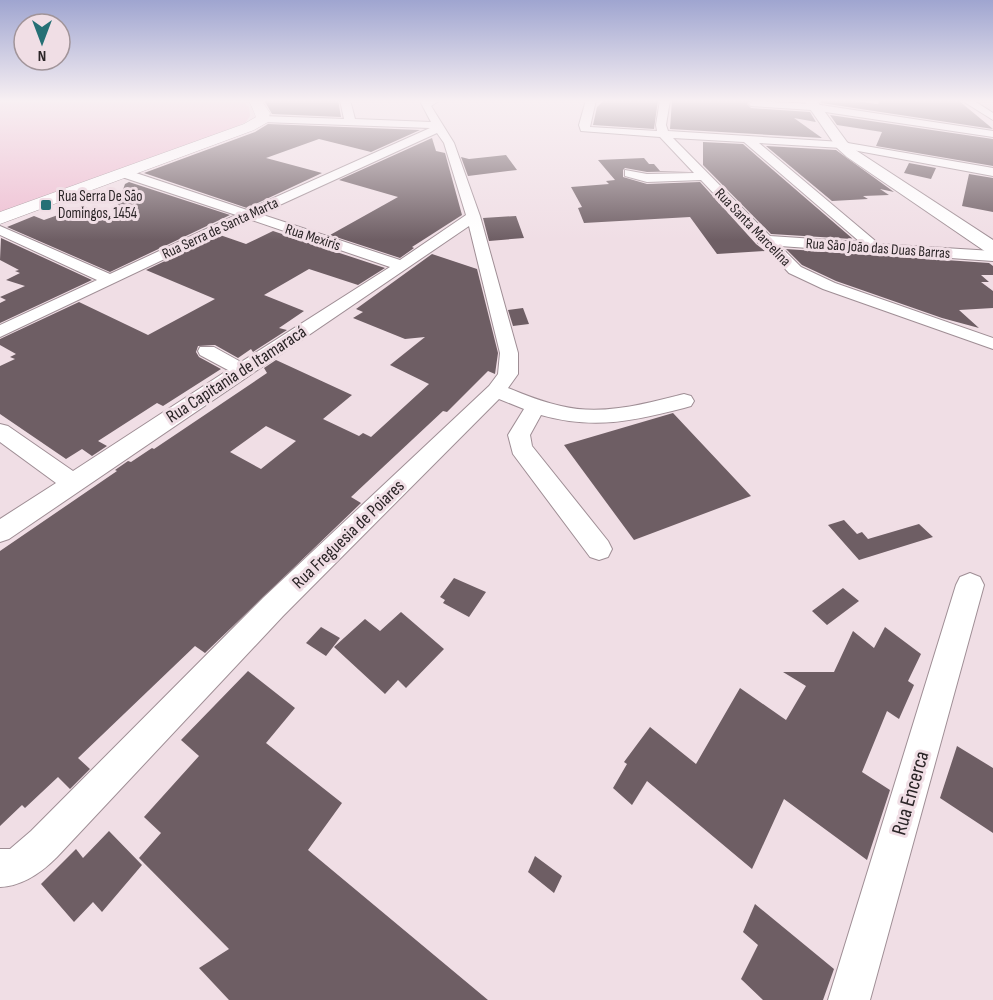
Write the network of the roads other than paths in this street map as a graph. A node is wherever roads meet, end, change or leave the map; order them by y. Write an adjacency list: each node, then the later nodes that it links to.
1 (197, 147): 9 (main road)
2 (395, 147): 12 (street, Rua Serra de Santa Marta)
3 (450, 147): 13 (street, Rua Freguesia de Poiares)
4 (675, 147): 11 (street, Rua Santa Marcelina)
5 (756, 147): 17 (street)
6 (844, 147): 18 (street)
7 (851, 147): 8 (street)
8 (993, 172)
9 (123, 173): 12 (street, Rua Mexiris); 14 (main road)
10 (629, 173): 11 (street)
11 (703, 176): 16 (street, Rua Santa Marcelina)
12 (246, 215): 20 (street, Rua Mexiris); 21 (street, Rua Serra de Santa Marta)
13 (473, 216): 20 (street, Rua Capitania de Itamaracá); 26 (street, Rua Freguesia de Poiares)
14 (0, 218)
15 (0, 230): 21 (street)
16 (763, 240): 17 (street, Rua São João das Duas Barras); 23 (street, Rua Santa Marcelina)
17 (874, 247): 19 (street, Rua São João das Duas Barras)
18 (993, 248)
19 (993, 256)
20 (402, 266): 25 (street, Rua Capitania de Itamaracá)
21 (111, 280): 22 (street, Rua Serra de Santa Marta)
22 (0, 332)
23 (993, 344)
24 (207, 351): 25 (street)
25 (242, 370): 30 (street, Rua Capitania de Itamaracá)
26 (496, 391): 28 (street); 34 (street, Rua Freguesia de Poiares)
27 (684, 401): 28 (street)
28 (536, 406): 32 (street)
29 (0, 431): 30 (street)
30 (73, 483): 31 (street, Rua Capitania de Itamaracá)
31 (0, 532)
32 (599, 549)
33 (970, 585): 35 (street, Rua Encerca)
34 (0, 868)
35 (849, 1000)

